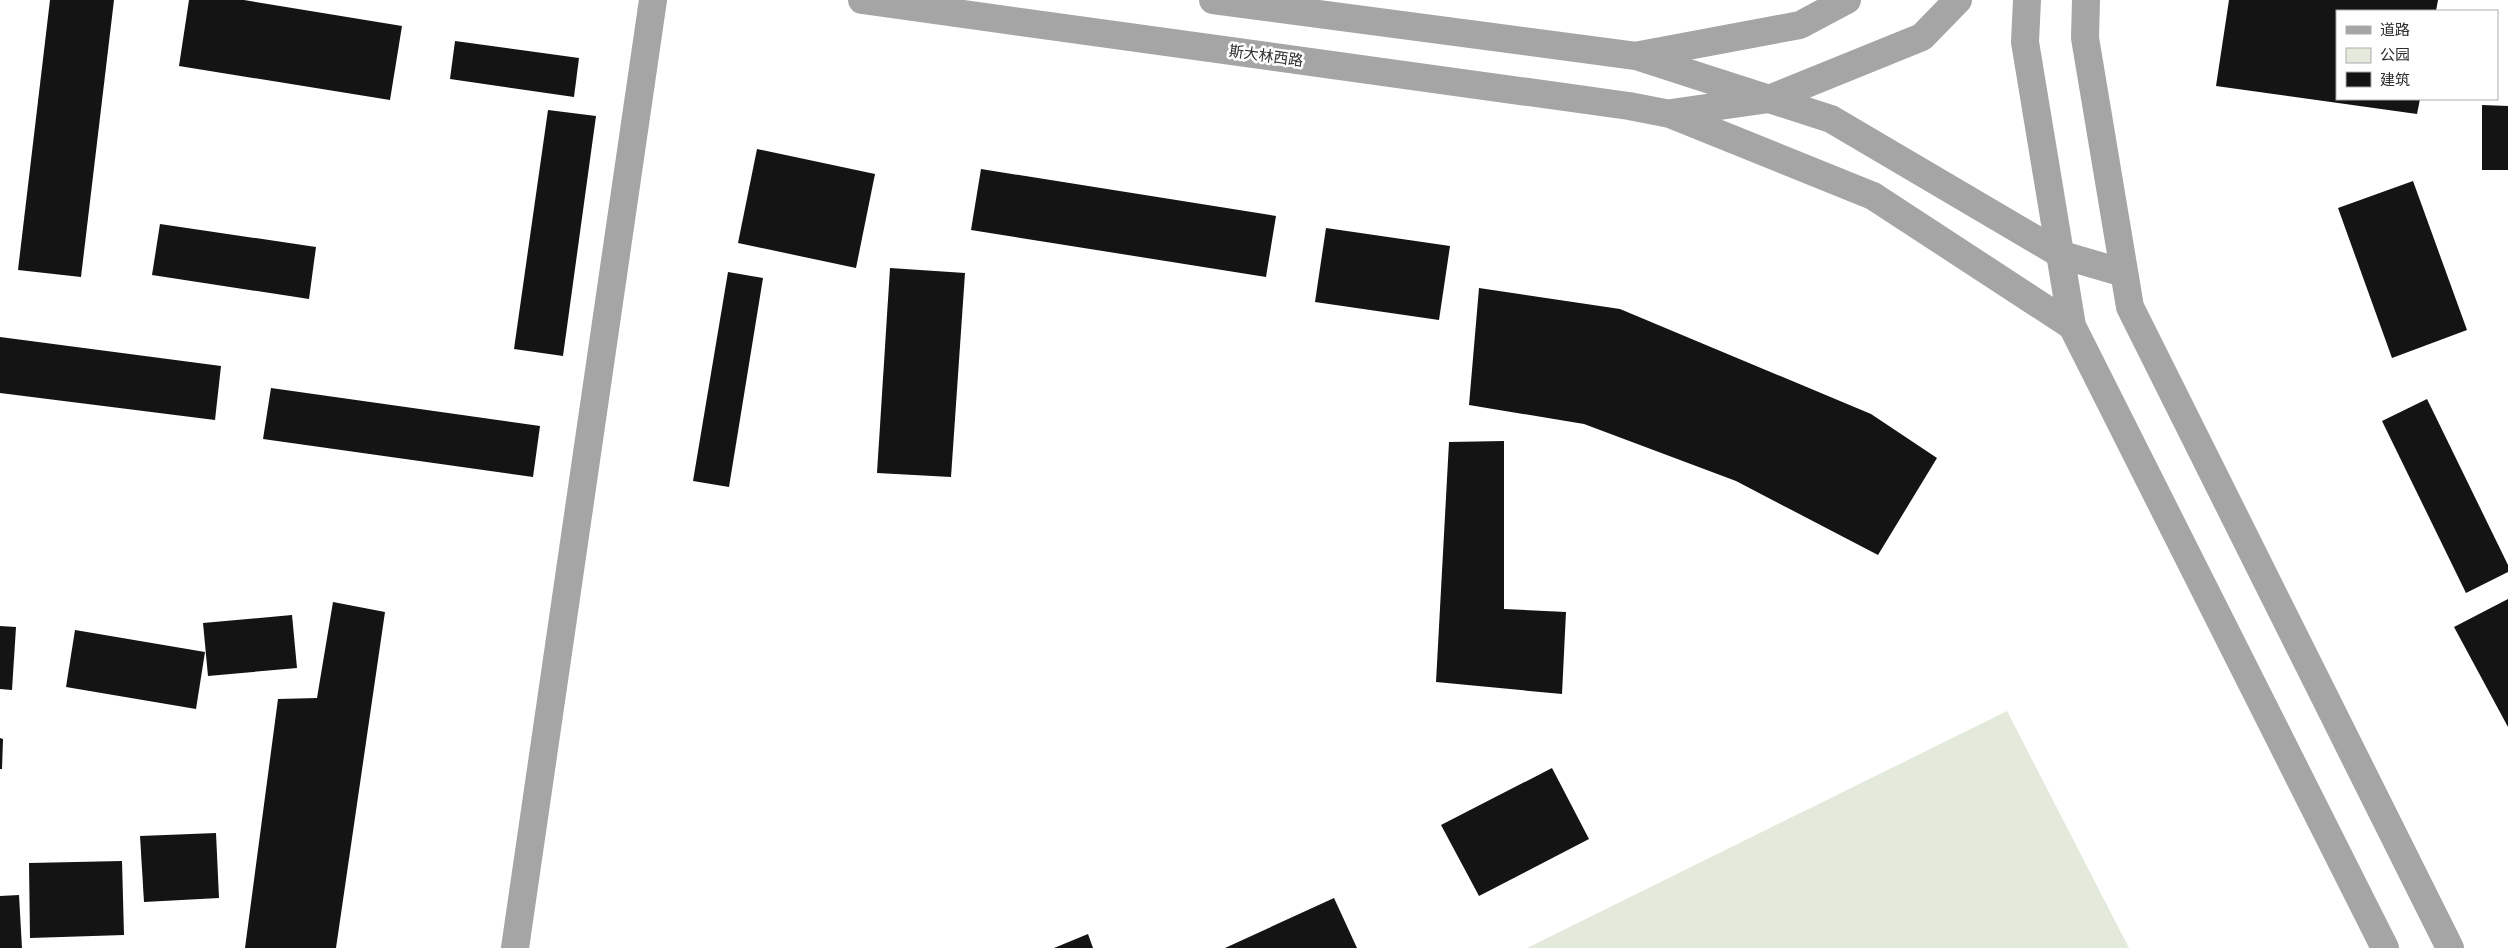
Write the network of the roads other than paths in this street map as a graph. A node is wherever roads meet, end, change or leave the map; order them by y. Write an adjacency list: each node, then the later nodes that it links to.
1 (653, 0): 14 (main road)
2 (862, 0): 10 (main road, 斯大林西路)
3 (1213, 0): 8 (main road)
4 (1848, 0): 8 (main road)
5 (1958, 0): 9 (main road)
6 (2027, 0): 11 (main road)
7 (2086, 0): 12 (main road)
8 (1636, 56): 9 (main road)
9 (1770, 99): 10 (main road); 11 (main road)
10 (1670, 114): 13 (main road)
11 (2062, 255): 12 (main road); 13 (main road)
12 (2124, 273): 16 (main road)
13 (2072, 326): 15 (main road)
14 (515, 948)
15 (2385, 948)
16 (2450, 948)

